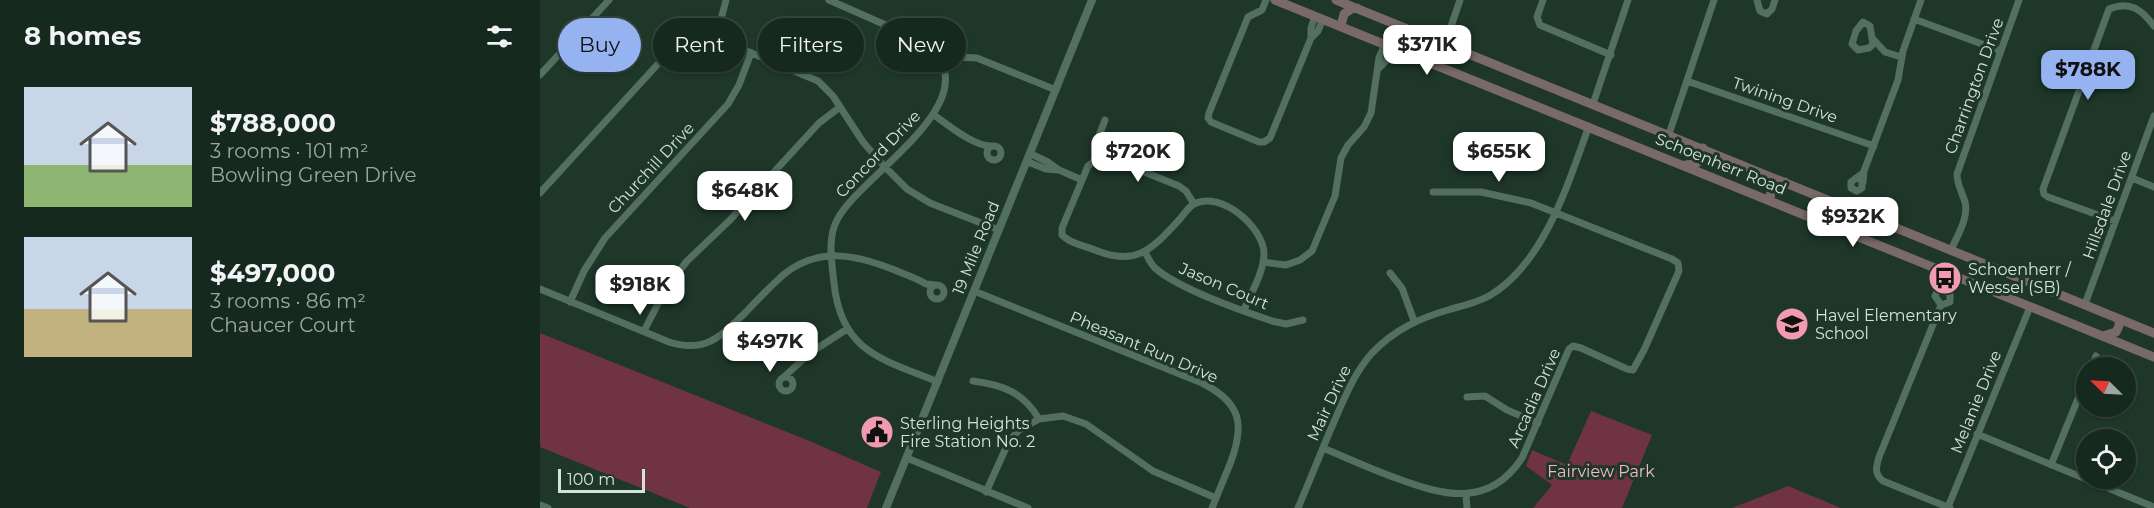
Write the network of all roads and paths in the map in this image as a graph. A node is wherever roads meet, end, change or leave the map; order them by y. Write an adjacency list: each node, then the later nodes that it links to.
1 (609, 0): 38 (street)
2 (726, 0): 19 (street)
3 (829, 0): 22 (street)
4 (1092, 0): 40 (street, 19 Mile Road)
5 (1266, 0): 20 (street)
6 (1275, 0): 20 (main road, Schoenherr Road)
7 (1336, 0): 18 (main road, Schoenherr Road)
8 (1460, 0): 26 (street)
9 (1543, 0): 33 (street)
10 (1628, 0): 33 (street)
11 (1714, 0): 39 (street)
12 (1756, 0): 13 (street)
13 (1775, 0)
14 (1921, 0): 21 (street)
15 (2019, 0): 31 (street, Charrington Drive)
16 (2131, 2): 17 (street); 24 (street)
17 (2111, 3): 67 (street)
18 (1357, 8): 23 (main road); 26 (main road, Schoenherr Road)
19 (721, 18)
20 (1319, 18): 23 (main road, Schoenherr Road)
21 (1914, 19): 31 (street); 34 (street)
22 (876, 20)
23 (1341, 26): 27 (main road, Schoenherr Road)
24 (2154, 26)
25 (1874, 38): 28 (street); 29 (street); 29 (street)
26 (1445, 44): 41 (main road, Schoenherr Road)
27 (1389, 45): 46 (main road, Schoenherr Road); 72 (street)
28 (1878, 46): 29 (street); 34 (street)
29 (1869, 48)
30 (746, 51): 32 (street)
31 (2001, 51): 69 (street, Charrington Drive)
32 (751, 53): 42 (street); 79 (street, Churchill Drive)
33 (1611, 54): 41 (street)
34 (1901, 57): 50 (street)
35 (966, 58): 40 (street)
36 (653, 69): 62 (street)
37 (943, 72): 43 (street, Concord Drive)
38 (540, 75)
39 (1687, 81): 47 (street); 50 (street, Twining Drive)
40 (1056, 90): 53 (street, 19 Mile Road)
41 (1593, 104): 47 (main road, Schoenherr Road)
42 (840, 107): 56 (street); 88 (street)
43 (934, 114): 48 (street); 56 (street, Concord Drive)
44 (2154, 116): 57 (street, Hillsdale Drive)
45 (1105, 120): 54 (street)
46 (1589, 126): 55 (main road, Schoenherr Road); 66 (street, Mair Drive)
47 (1669, 134): 51 (main road, Schoenherr Road)
48 (983, 145): 49 (street); 52 (street)
49 (992, 146): 52 (street); 52 (street)
50 (1874, 146): 59 (street)
51 (1703, 148): 55 (main road); 60 (main road, Schoenherr Road)
52 (987, 153)
53 (1029, 158): 58 (street); 68 (street, 19 Mile Road)
54 (1098, 158): 58 (street); 65 (street)
55 (1684, 165): 64 (main road, Schoenherr Road)
56 (884, 166): 68 (street); 71 (street, Concord Drive)
57 (2132, 178): 61 (street); 67 (street, Hillsdale Drive)
58 (1082, 180): 70 (street)
59 (1859, 180)
60 (1785, 182): 64 (main road); 69 (main road, Schoenherr Road)
61 (2154, 187)
62 (541, 190)
63 (1432, 192): 66 (street)
64 (1770, 200): 82 (main road, Schoenherr Road)
65 (1194, 204): 70 (street); 72 (street)
66 (1556, 214): 86 (street, Mair Drive); 100 (street, Arcadia Drive)
67 (2115, 221): 80 (street, Hillsdale Drive)
68 (999, 230): 77 (street, 19 Mile Road)
69 (1951, 250): 80 (main road, Schoenherr Road)
70 (1145, 252): 83 (street, Jason Court)
71 (831, 256): 74 (street); 87 (street, Concord Drive); 88 (street)
72 (1263, 262): 83 (street)
73 (1390, 273): 86 (street)
74 (926, 284): 75 (street); 78 (street)
75 (935, 285): 78 (street); 78 (street)
76 (540, 289): 79 (street)
77 (974, 291): 96 (street, 19 Mile Road); 107 (street, Pheasant Run Drive)
78 (930, 292)
79 (570, 302): 88 (street)
80 (2085, 304): 84 (main road, Schoenherr Road)
81 (1941, 305): 116 (street)
82 (2030, 307): 90 (main road, Schoenherr Road); 101 (street, Melanie Drive)
83 (1244, 310): 85 (street, Jason Court)
84 (2119, 318): 89 (main road, Schoenherr Road); 90 (main road)
85 (1303, 320)
86 (1414, 321): 102 (street, Mair Drive)
87 (847, 329): 92 (street); 96 (street)
88 (644, 331)
89 (2154, 333)
90 (2103, 336): 91 (main road, Schoenherr Road)
91 (2154, 357)
92 (792, 371): 93 (street); 94 (street)
93 (785, 376): 94 (street); 94 (street)
94 (793, 381)
95 (973, 381): 99 (street)
96 (938, 382): 103 (street, 19 Mile Road)
97 (1467, 397): 100 (street)
98 (2076, 403): 104 (street)
99 (1039, 419): 105 (street); 107 (street)
100 (1538, 423): 106 (street, Arcadia Drive)
101 (1977, 434): 104 (street); 116 (street, Melanie Drive)
102 (1323, 448): 106 (street, Arcadia Drive); 114 (street, Mair Drive)
103 (907, 458): 105 (street); 111 (street, 19 Mile Road)
104 (2051, 465): 109 (street)
105 (986, 492): 112 (street)
106 (1466, 496): 115 (street)
107 (1216, 498): 113 (street, Pheasant Run Drive)
108 (540, 505): 110 (street)
109 (2154, 507)
110 (548, 508)
111 (886, 508)
112 (1028, 508)
113 (1212, 508)
114 (1298, 508)
115 (1467, 508)
116 (1949, 508)

